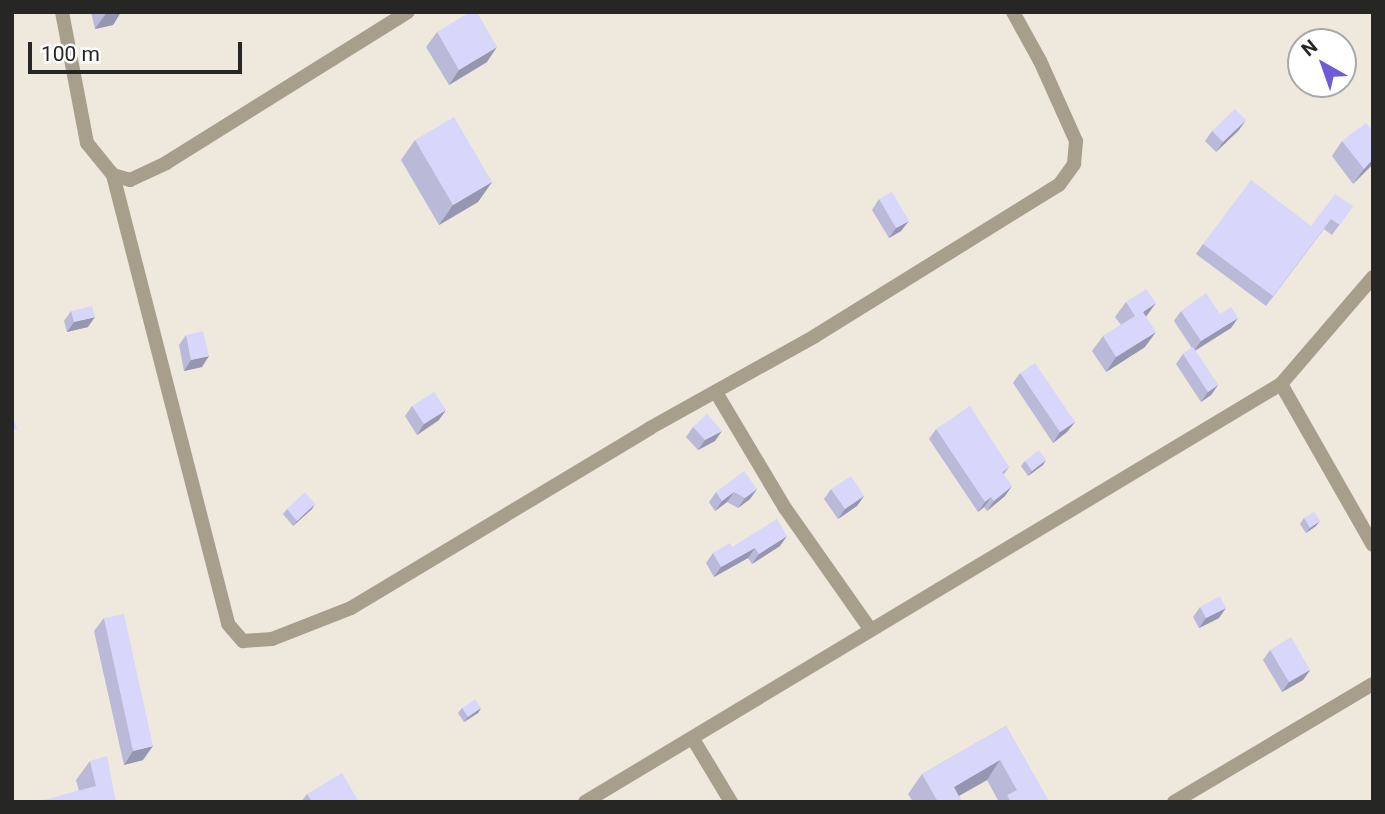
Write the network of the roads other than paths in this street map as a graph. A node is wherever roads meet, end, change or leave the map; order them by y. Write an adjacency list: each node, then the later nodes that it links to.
1 (62, 12): 4 (street)
2 (408, 12): 4 (street)
3 (1013, 12): 7 (street)
4 (113, 176): 7 (street)
5 (1373, 277): 6 (street)
6 (1281, 384): 8 (street); 9 (street)
7 (717, 394): 9 (street)
8 (1373, 545)
9 (870, 629): 11 (street)
10 (1373, 684): 14 (street)
11 (693, 739): 12 (street); 13 (street)
12 (585, 802)
13 (731, 802)
14 (1174, 802)

